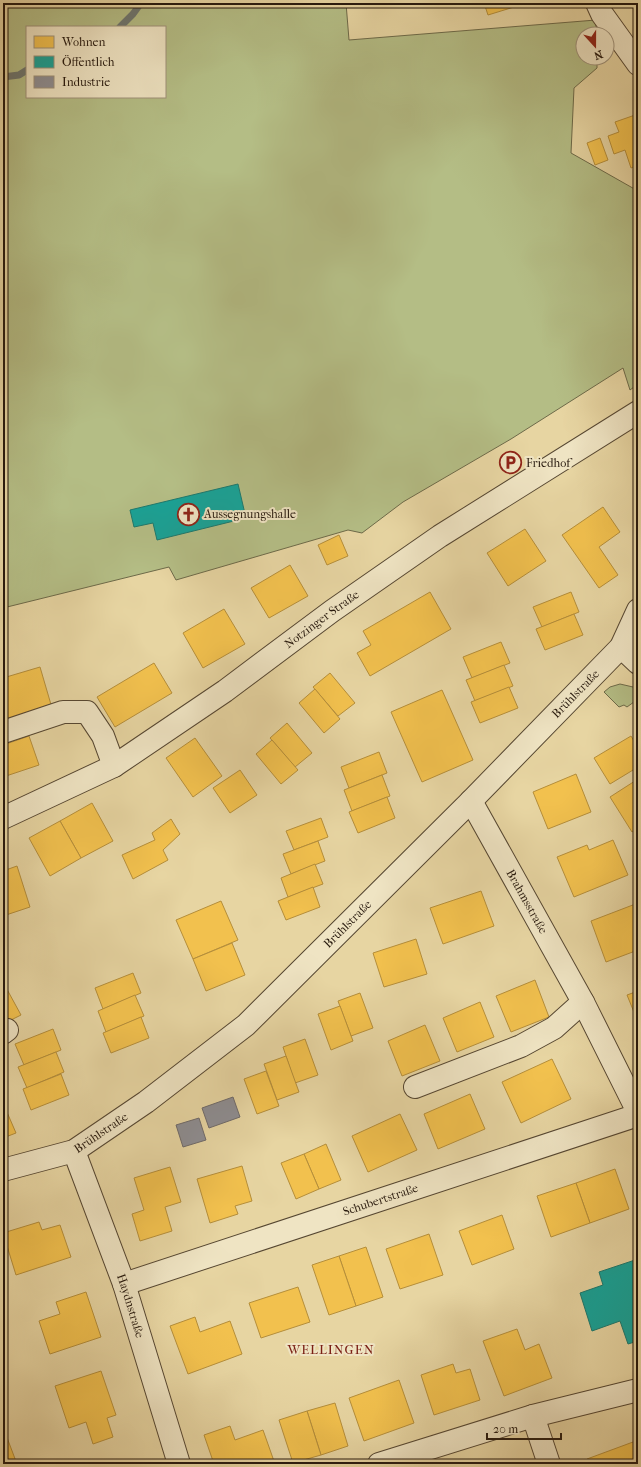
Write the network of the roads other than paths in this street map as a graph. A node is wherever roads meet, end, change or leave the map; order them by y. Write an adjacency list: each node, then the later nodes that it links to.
1 (597, 3): 2 (street)
2 (638, 64)
3 (638, 412): 8 (street, Notzinger Straße)
4 (638, 610): 5 (street, Brühlstraße)
5 (621, 647): 6 (street); 9 (street, Brühlstraße)
6 (638, 663)
7 (3, 732): 8 (street)
8 (114, 766): 10 (street, Notzinger Straße)
9 (471, 801): 11 (street, Brahmsstraße); 15 (street, Brühlstraße)
10 (3, 818)
11 (583, 1002): 12 (street); 13 (street, Brahmsstraße)
12 (415, 1087)
13 (638, 1112)
14 (638, 1115): 17 (street, Schubertstraße)
15 (74, 1151): 16 (street, Brühlstraße); 17 (street, Haydnstraße)
16 (3, 1170)
17 (124, 1284): 20 (street, Haydnstraße)
18 (638, 1390): 19 (street)
19 (533, 1416): 21 (street); 22 (street)
20 (180, 1464)
21 (379, 1464)
22 (548, 1464)

